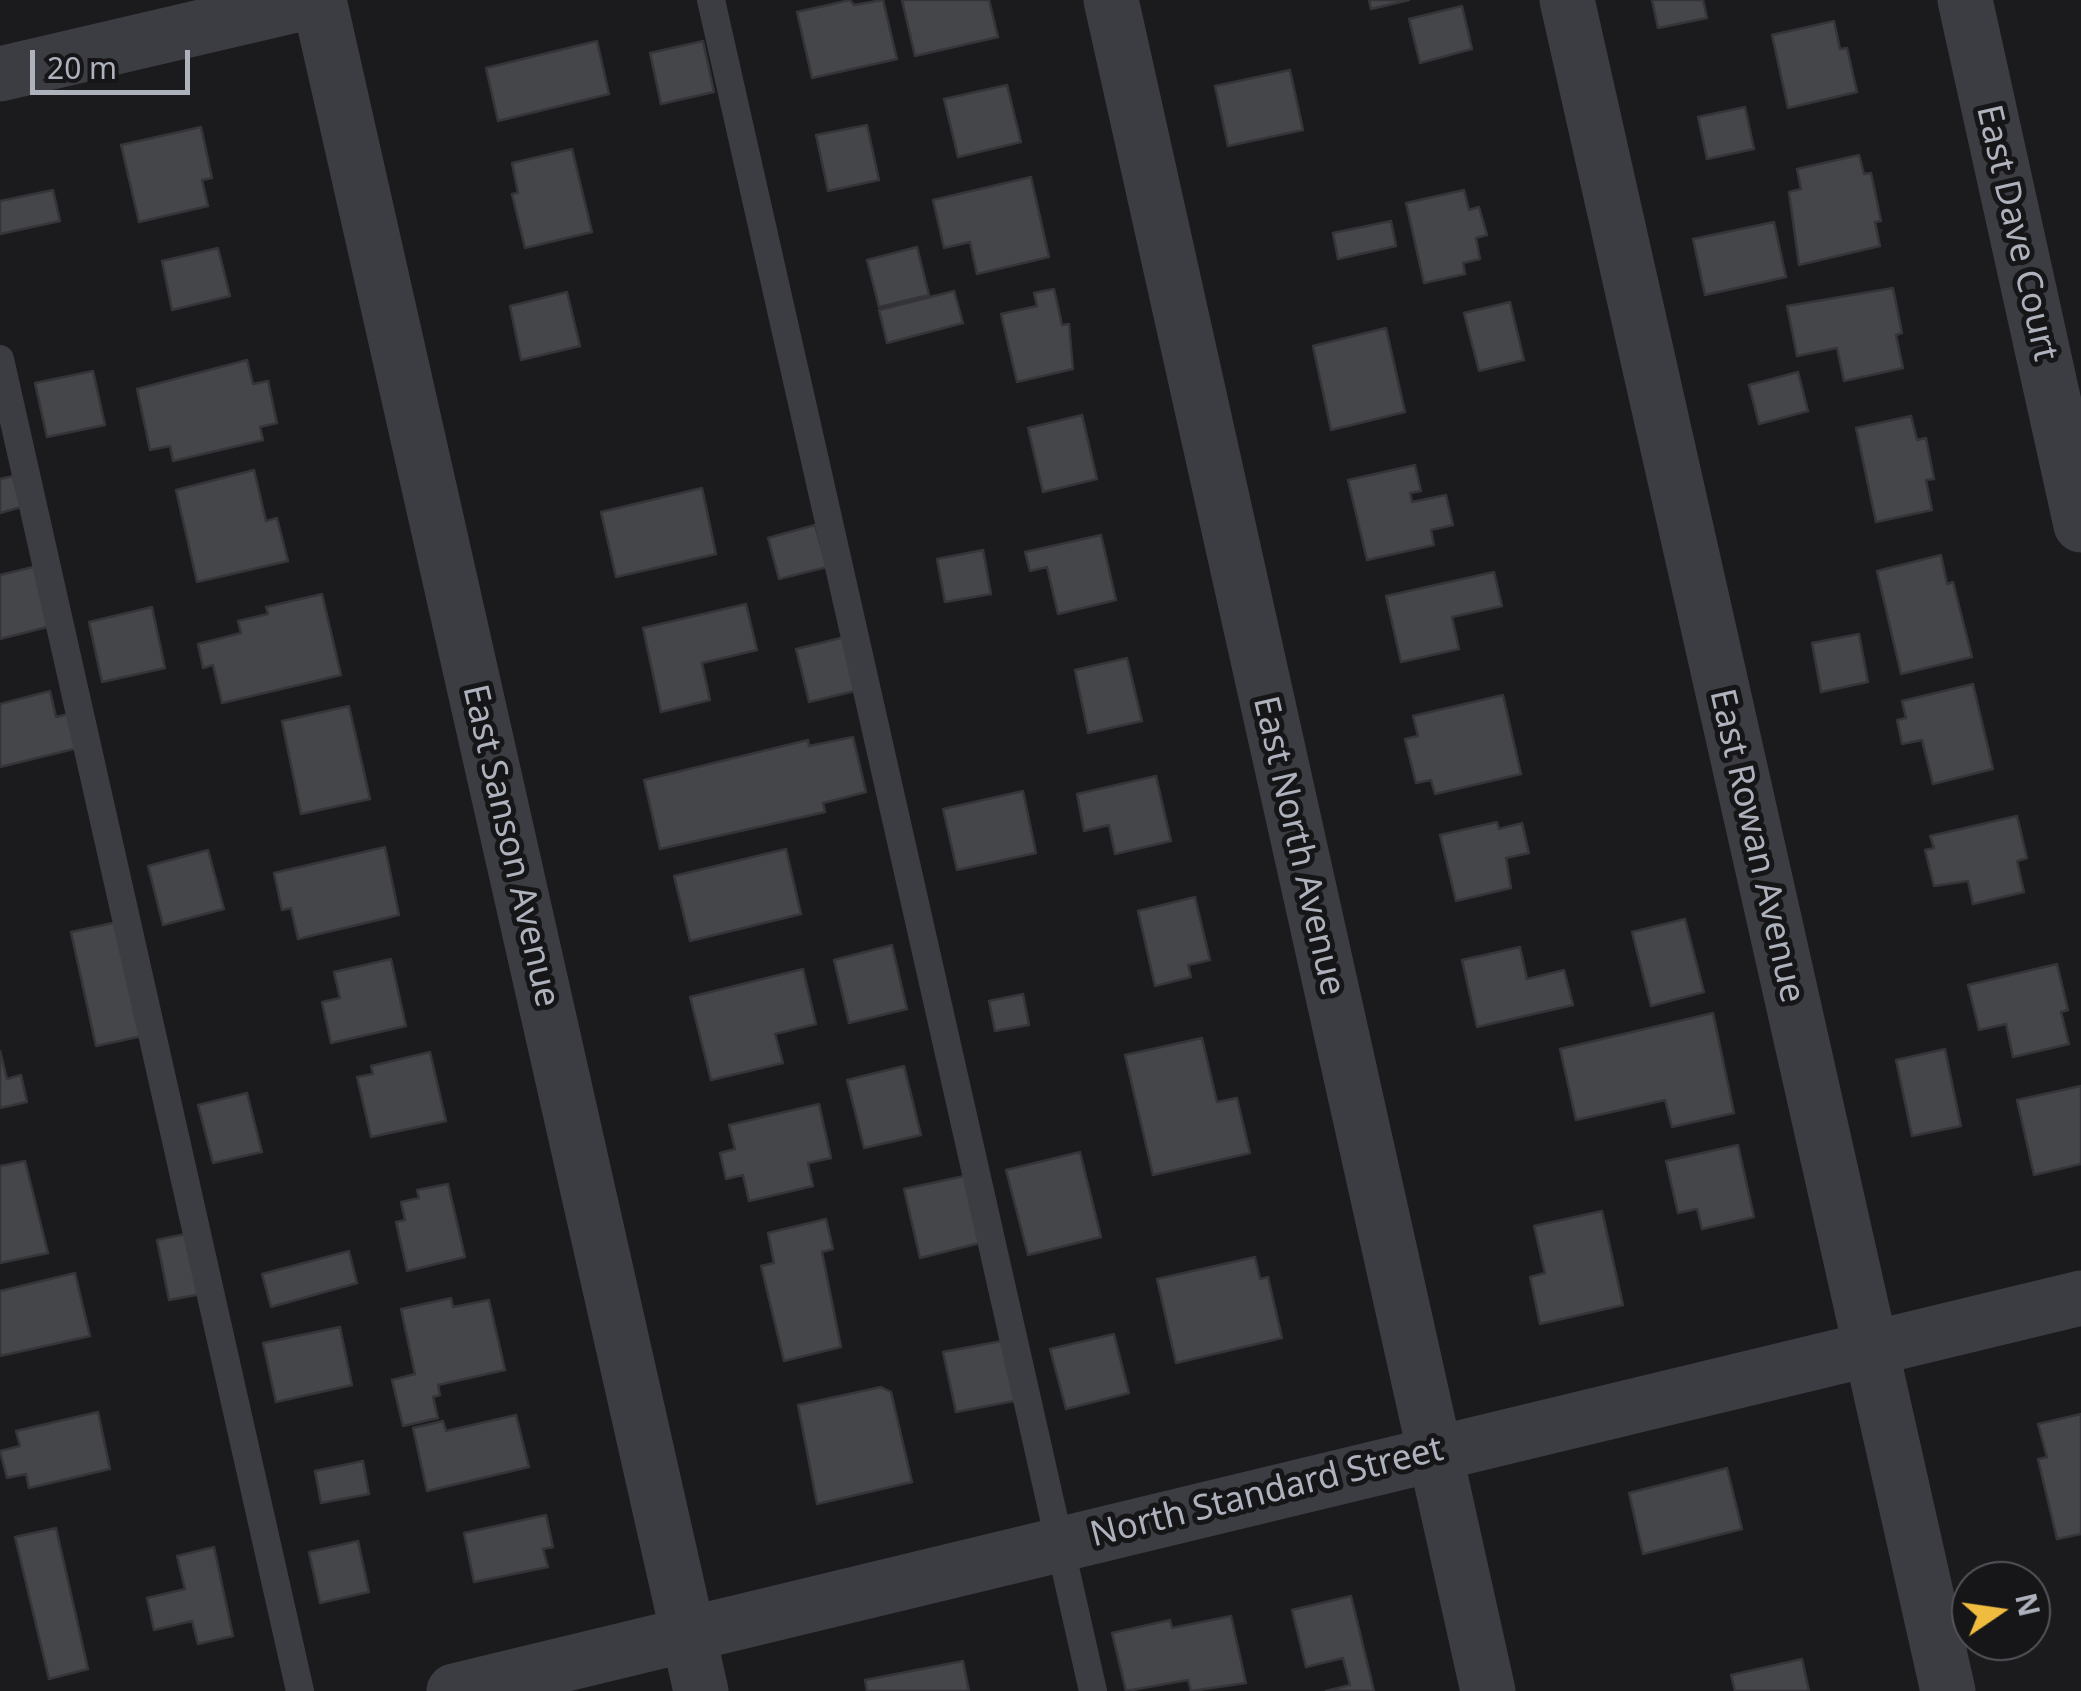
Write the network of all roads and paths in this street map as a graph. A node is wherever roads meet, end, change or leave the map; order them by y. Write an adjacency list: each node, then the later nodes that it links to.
1 (318, 0): 6 (street); 13 (street, East Sanson Avenue)
2 (711, 0): 12 (lane)
3 (1111, 0): 11 (street, East North Avenue)
4 (1566, 0): 10 (street, East Rowan Avenue)
5 (1964, 0): 8 (street, East Dave Court)
6 (0, 74)
7 (0, 359): 14 (lane)
8 (2081, 525)
9 (2081, 1298): 10 (street, North Standard Street)
10 (1868, 1347): 11 (street, North Standard Street); 19 (street, East Rowan Avenue)
11 (1433, 1452): 12 (street, North Standard Street); 18 (street, East North Avenue)
12 (1060, 1544): 13 (street, North Standard Street); 17 (lane)
13 (689, 1635): 15 (street, North Standard Street); 16 (street, East Sanson Avenue)
14 (300, 1691)
15 (454, 1691)
16 (702, 1691)
17 (1094, 1691)
18 (1488, 1691)
19 (1948, 1691)

